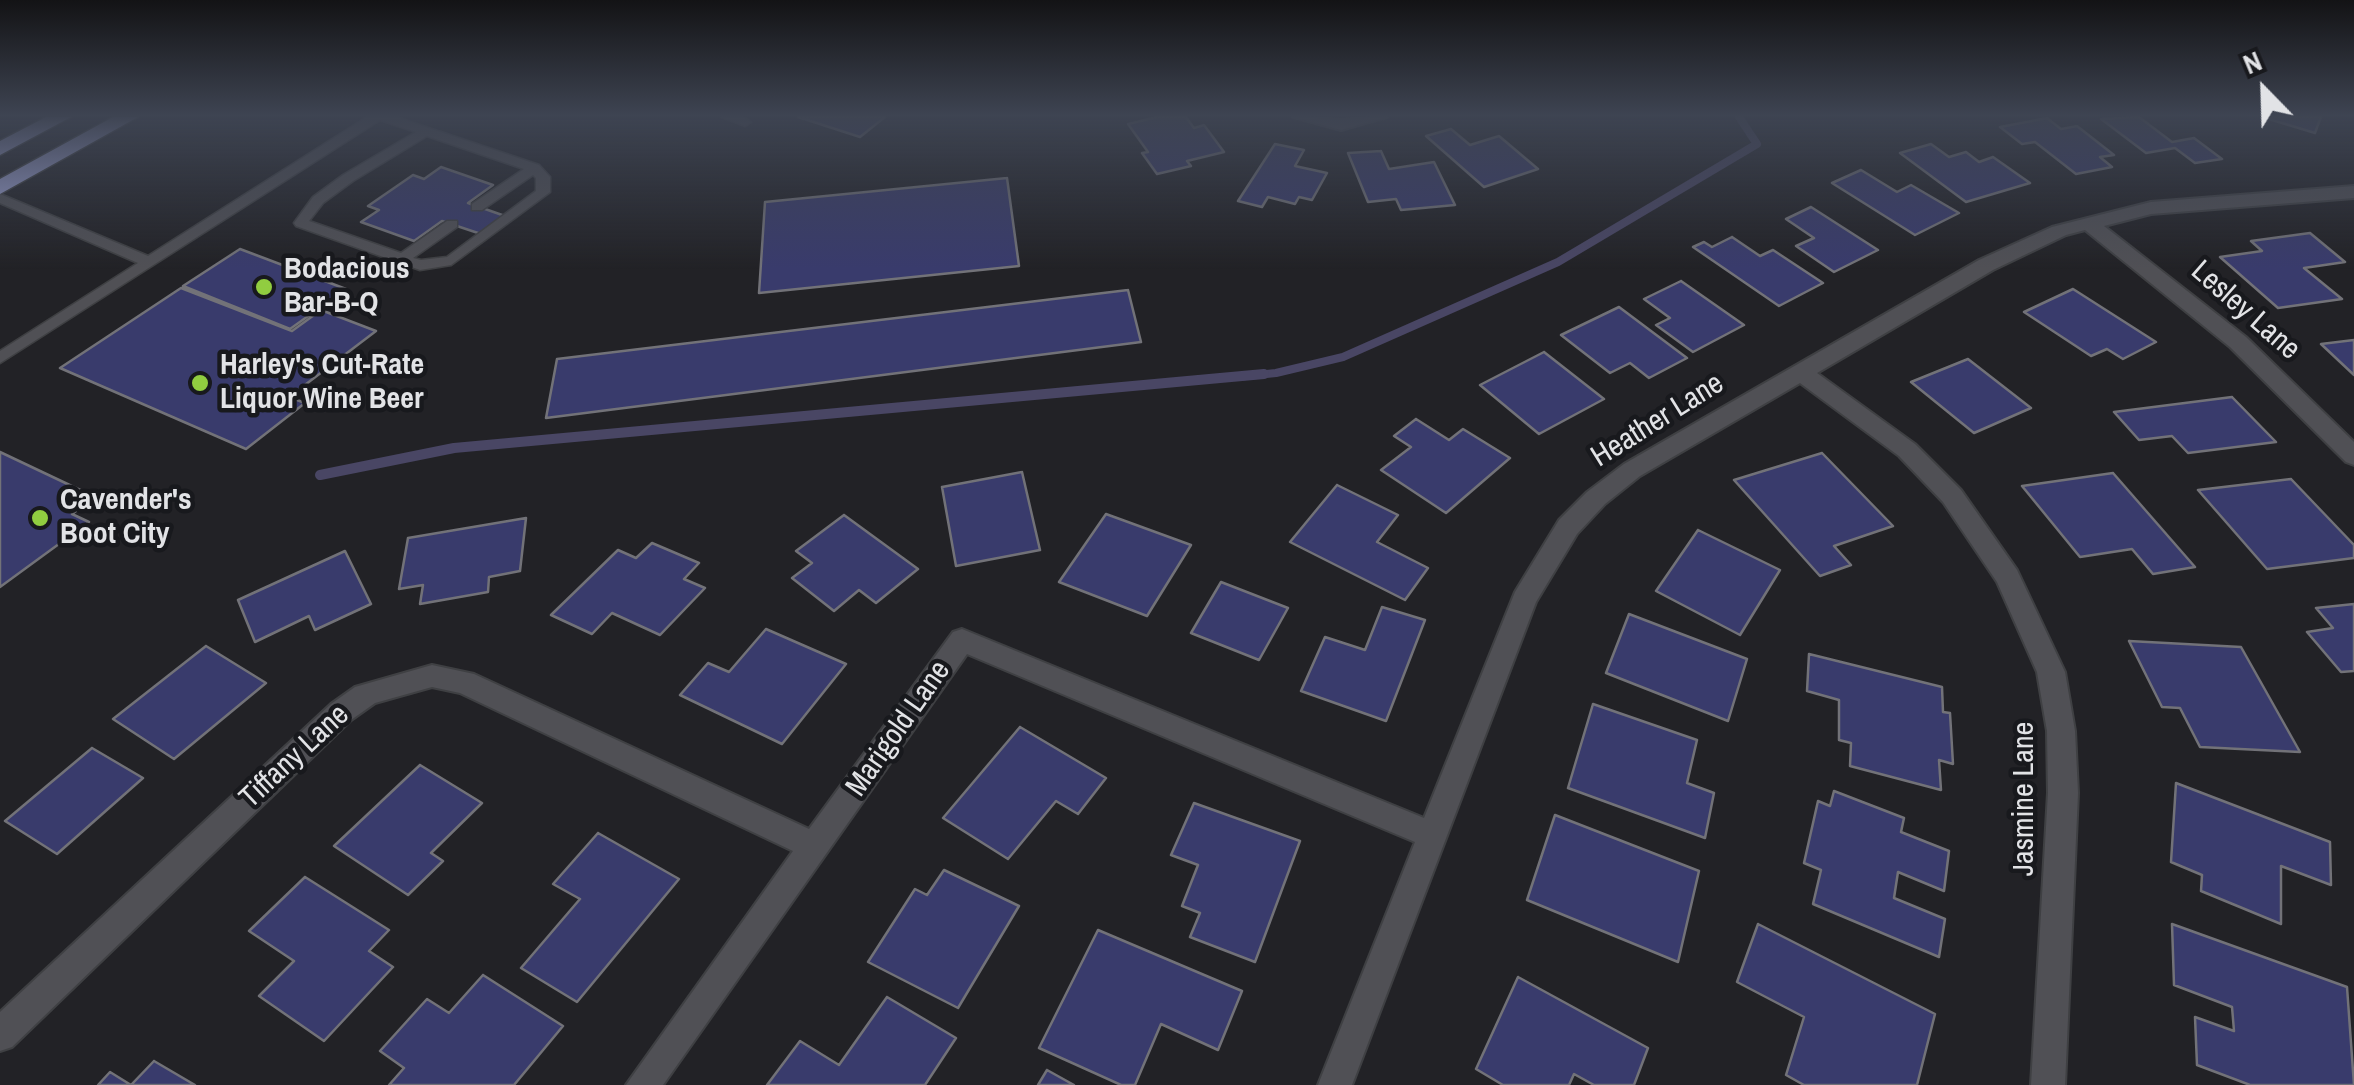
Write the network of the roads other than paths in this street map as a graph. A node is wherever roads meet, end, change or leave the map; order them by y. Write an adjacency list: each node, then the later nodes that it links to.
1 (36, 168): 5 (highway)
2 (299, 168): 12 (lane)
3 (365, 168): 11 (lane)
4 (534, 168): 8 (lane); 11 (lane)
5 (0, 188)
6 (2354, 192): 9 (street, Heather Lane)
7 (0, 198): 12 (lane)
8 (478, 206)
9 (2087, 222): 14 (street, Heather Lane); 15 (street, Lesley Lane)
10 (452, 224): 11 (lane)
11 (402, 259)
12 (149, 262): 13 (lane)
13 (0, 358)
14 (1801, 372): 16 (street, Heather Lane); 21 (street, Jasmine Lane)
15 (2354, 456)
16 (1432, 835): 17 (street, Marigold Lane); 20 (street, Heather Lane)
17 (816, 847): 18 (street, Tiffany Lane); 19 (street, Marigold Lane)
18 (0, 1035)
19 (643, 1085)
20 (1335, 1085)
21 (2048, 1085)

